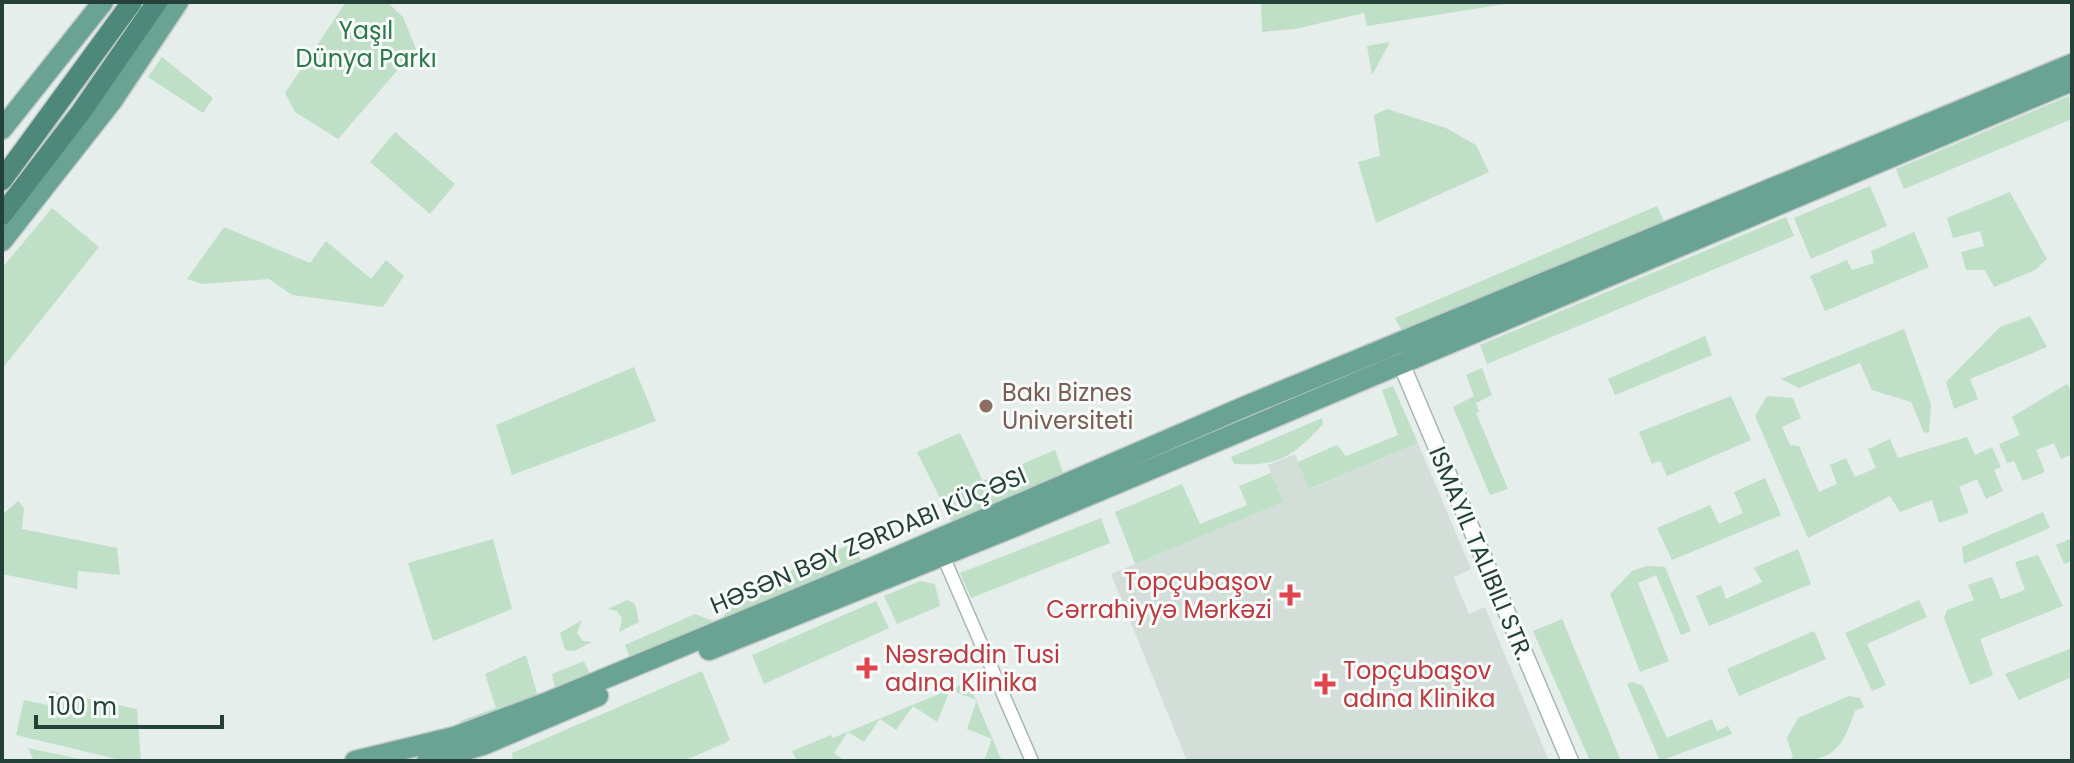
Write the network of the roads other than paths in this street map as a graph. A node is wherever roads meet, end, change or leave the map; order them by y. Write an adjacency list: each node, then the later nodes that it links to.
1 (103, 2): 7 (main road)
2 (132, 2): 8 (highway)
3 (157, 2): 9 (highway)
4 (178, 2): 10 (main road)
5 (2072, 64): 11 (main road)
6 (2072, 81): 11 (main road)
7 (2, 129)
8 (2, 180)
9 (2, 215)
10 (2, 241)
11 (1397, 354): 12 (main road, HƏSƏN BƏY ZƏRDABI KÜÇƏSI); 18 (street, ISMAYIL TALIBILI STR.)
12 (1074, 491): 13 (main road, HƏSƏN BƏY ZƏRDABI KÜÇƏSI); 15 (main road, HƏSƏN BƏY ZƏRDABI KÜÇƏSI)
13 (943, 556): 14 (main road, HƏSƏN BƏY ZƏRDABI KÜÇƏSI); 17 (street)
14 (484, 753): 16 (main road, HƏSƏN BƏY ZƏRDABI KÜÇƏSI)
15 (355, 761)
16 (427, 761)
17 (1032, 761)
18 (1570, 761)

